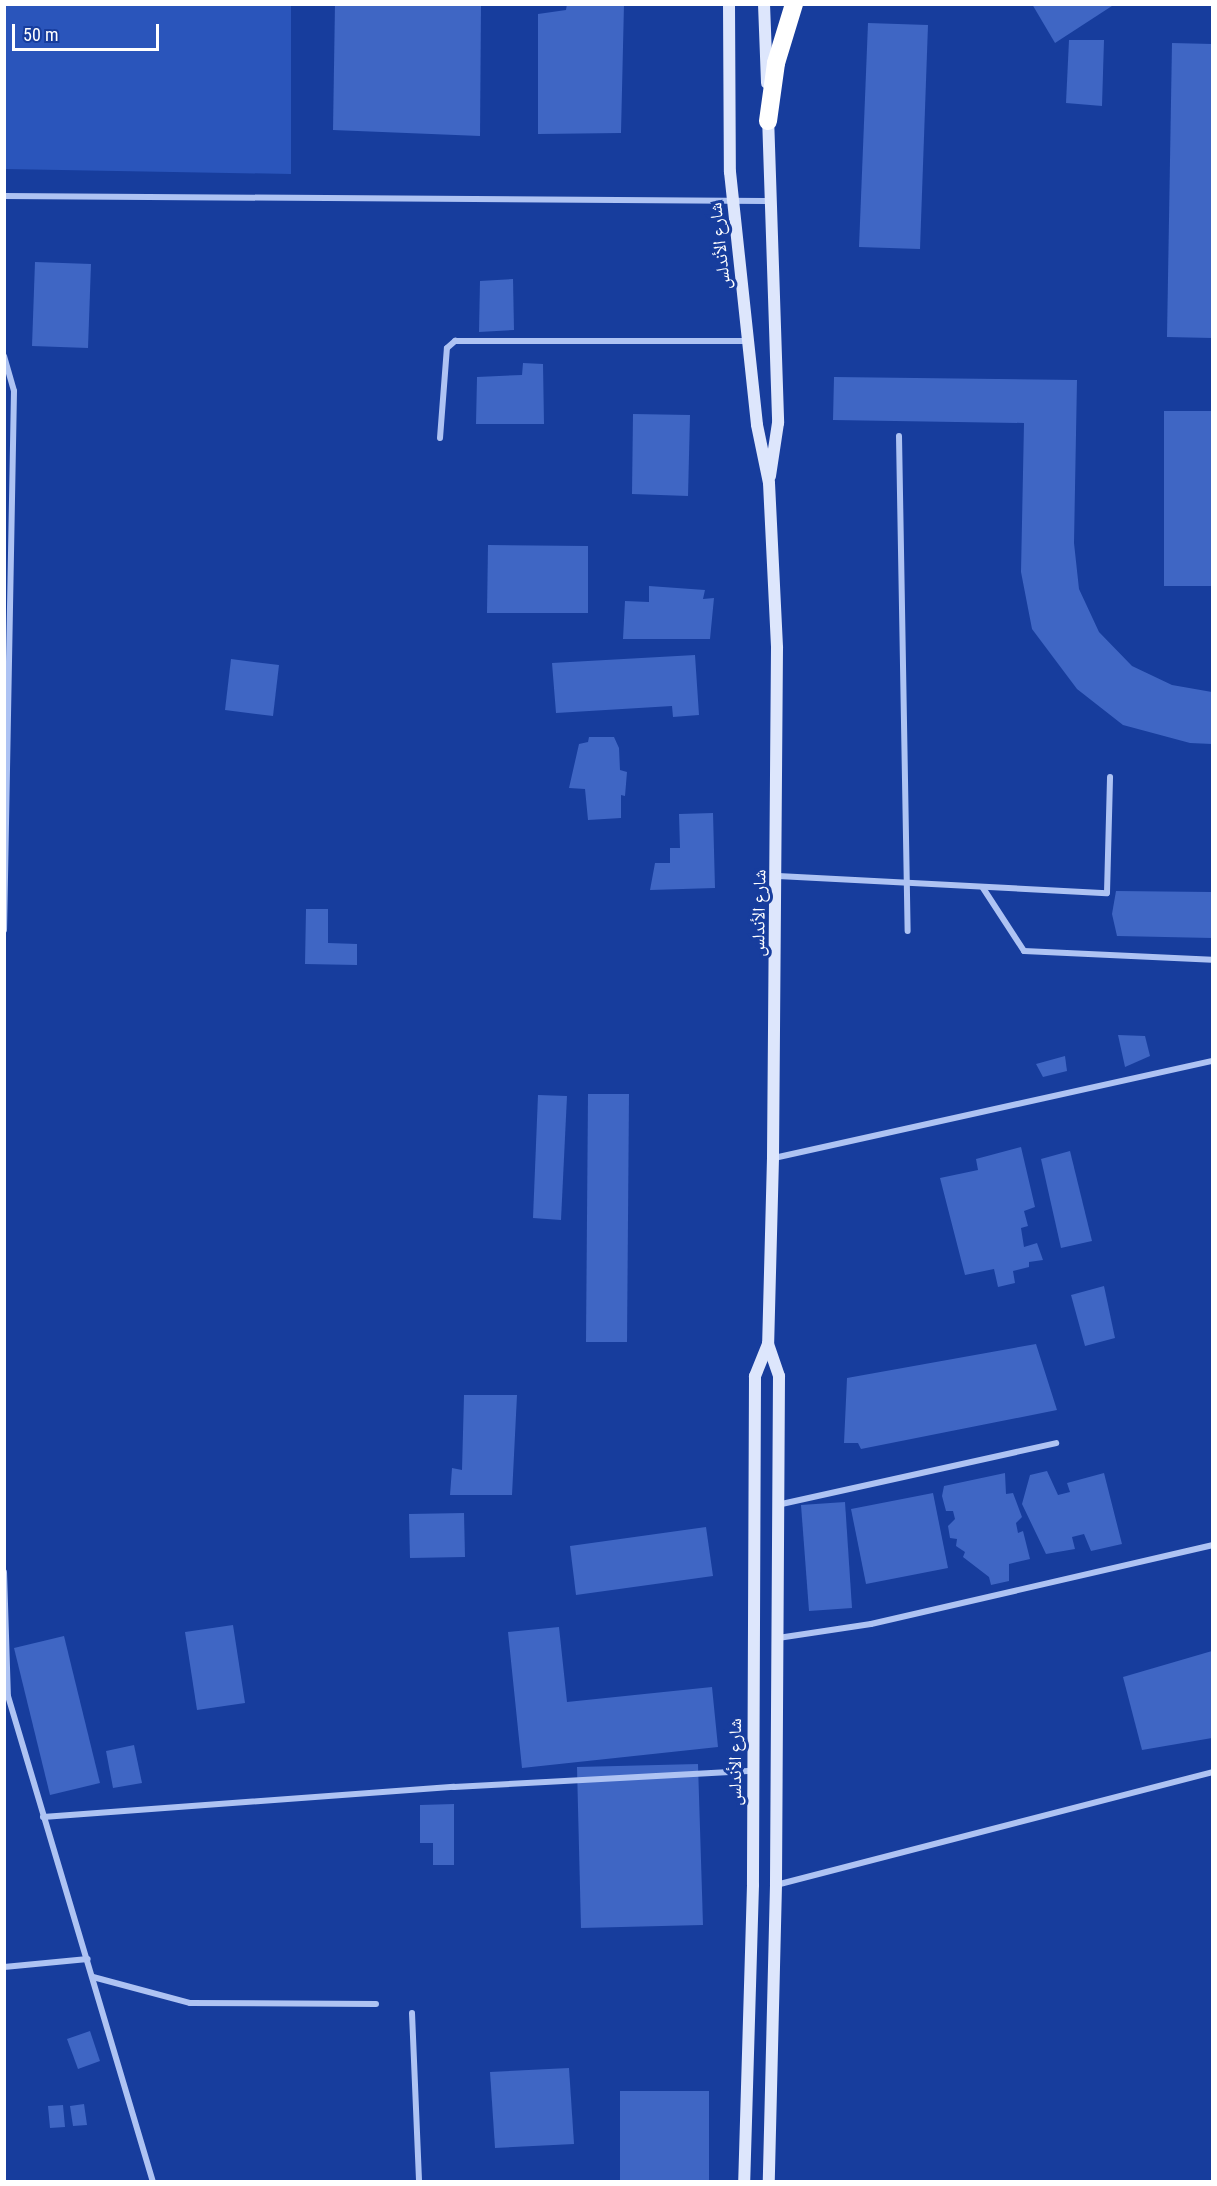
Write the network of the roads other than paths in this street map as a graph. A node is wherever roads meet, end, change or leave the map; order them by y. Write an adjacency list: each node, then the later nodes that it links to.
1 (729, 4): 7 (main road, شارع الأندلس)
2 (764, 4): 4 (main road, شارع الأندلس)
3 (794, 4): 4 (highway)
4 (768, 121): 6 (main road, شارع الأندلس)
5 (4, 196): 7 (street)
6 (768, 201): 7 (street); 14 (main road, شارع الأندلس)
7 (733, 202): 8 (main road, شارع الأندلس)
8 (748, 341): 11 (street); 14 (main road, شارع الأندلس)
9 (4, 356): 13 (street)
10 (899, 436): 18 (street)
11 (440, 438)
12 (4, 466): 13 (street)
13 (13, 466): 16 (street)
14 (769, 483): 17 (main road, شارع الأندلس)
15 (1110, 777): 19 (street)
16 (5, 866): 20 (street)
17 (778, 876): 18 (street); 24 (main road, شارع الأندلس)
18 (906, 884): 19 (street); 21 (street)
19 (984, 888): 22 (street)
20 (4, 930)
21 (908, 931)
22 (1212, 960)
23 (1212, 1061): 24 (street)
24 (773, 1158): 25 (main road, شارع الأندلس)
25 (768, 1344): 27 (main road, شارع الأندلس); 32 (main road, شارع الأندلس)
26 (1056, 1443): 27 (street)
27 (776, 1505): 30 (main road, شارع الأندلس)
28 (1212, 1545): 30 (street)
29 (4, 1572): 31 (street)
30 (777, 1638): 35 (main road, شارع الأندلس)
31 (6, 1696): 34 (street)
32 (753, 1771): 34 (street); 43 (main road, شارع الأندلس)
33 (1212, 1772): 35 (street)
34 (43, 1817): 36 (street)
35 (776, 1885): 44 (main road, شارع الأندلس)
36 (88, 1959): 37 (street); 38 (street)
37 (4, 1967)
38 (93, 1977): 39 (street); 41 (street)
39 (376, 2004)
40 (412, 2013): 42 (street)
41 (153, 2181)
42 (419, 2181)
43 (744, 2181)
44 (769, 2181)

